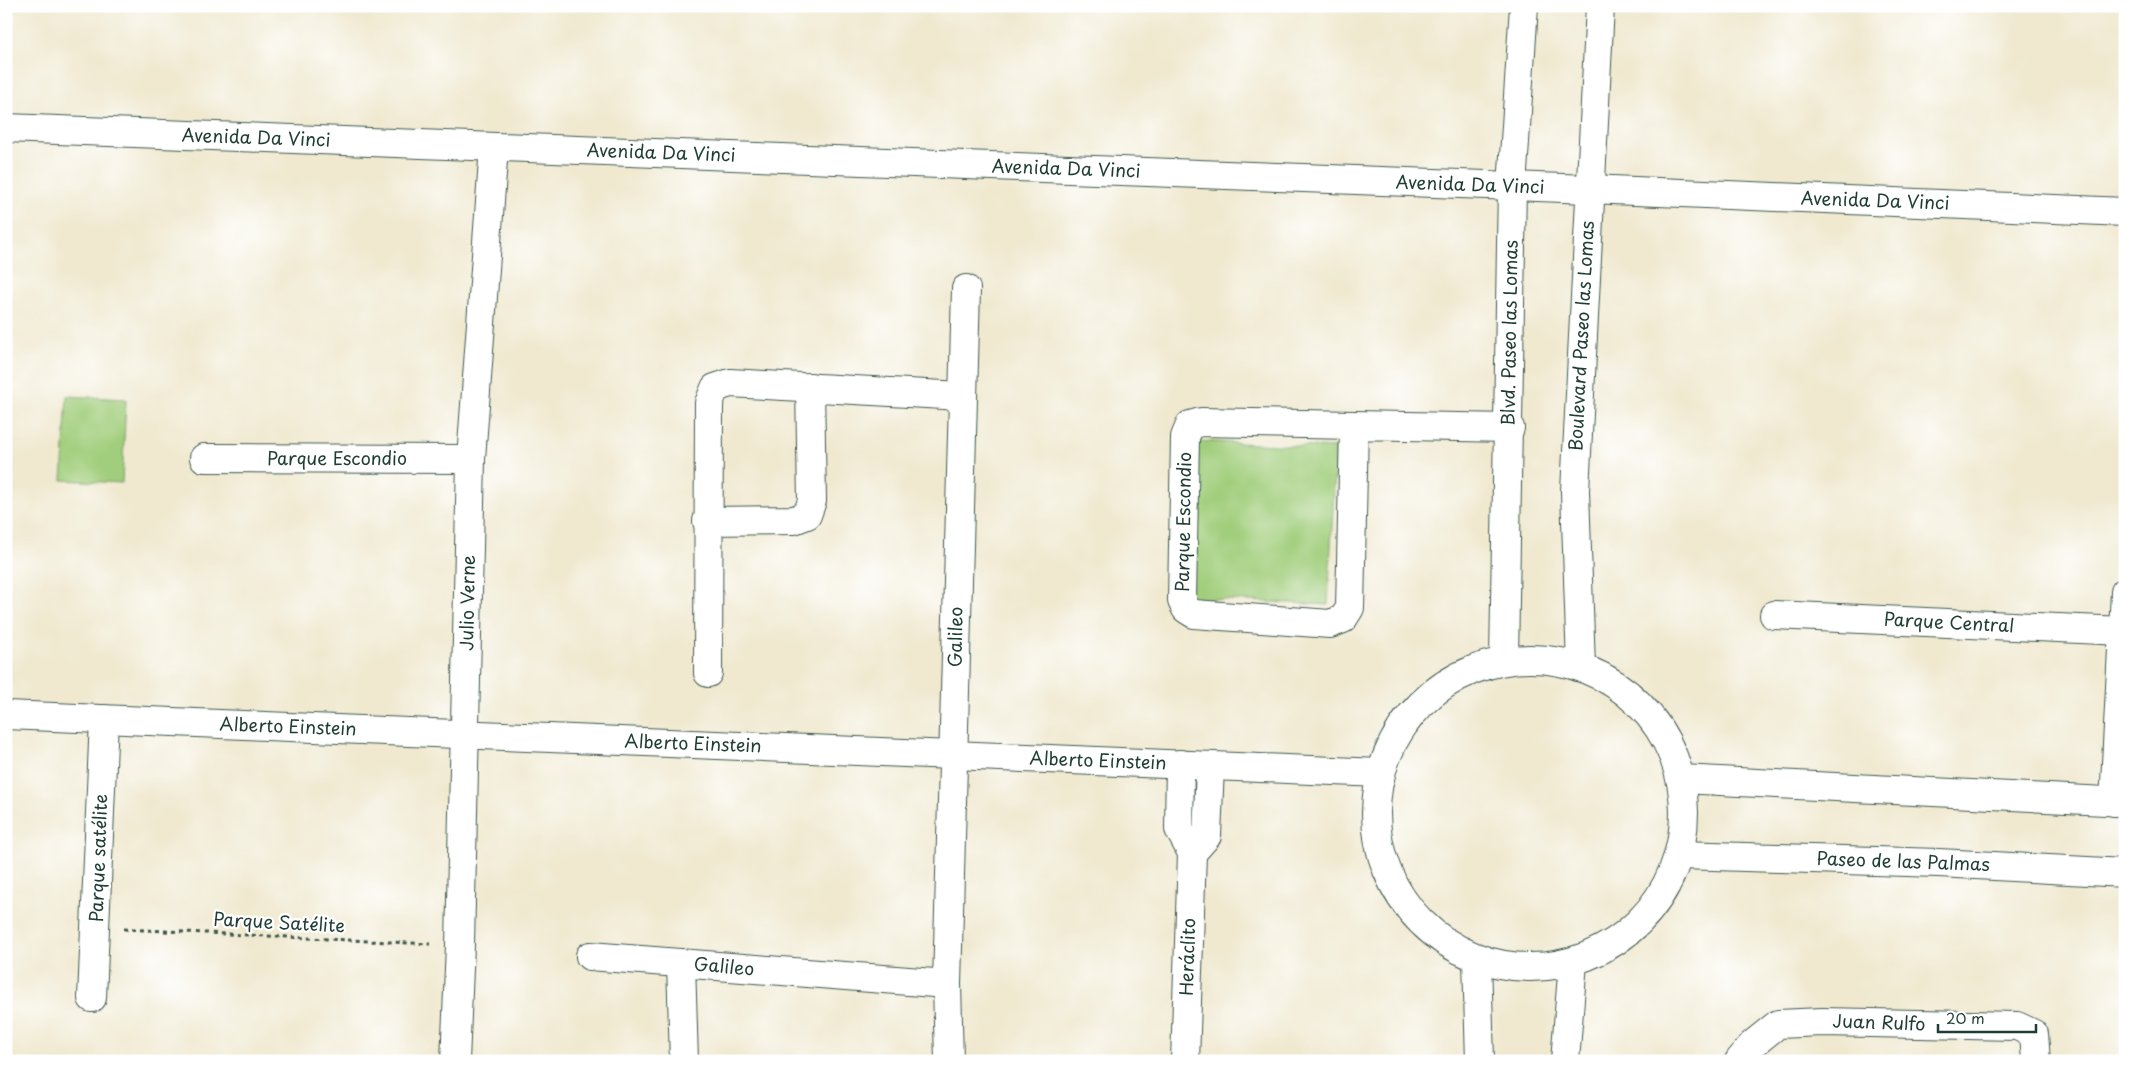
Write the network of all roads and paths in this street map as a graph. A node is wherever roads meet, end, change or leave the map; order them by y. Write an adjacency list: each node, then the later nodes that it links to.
1 (1524, 6): 5 (street, Blvd. Paseo las Lomas)
2 (1600, 6): 6 (street, Boulevard Paseo las Lomas)
3 (6, 128): 4 (street, Avenida Da Vinci)
4 (494, 147): 5 (street, Avenida Da Vinci); 14 (street, Julio Verne)
5 (1512, 186): 6 (street, Avenida Da Vinci); 12 (street, Blvd. Paseo las Lomas)
6 (1589, 189): 7 (street, Avenida Da Vinci); 20 (street, Boulevard Paseo las Lomas)
7 (2125, 212)
8 (966, 289): 10 (street, Galileo)
9 (810, 387): 10 (street); 15 (street); 15 (street)
10 (962, 396): 25 (street, Galileo)
11 (1354, 426): 11 (street, Parque Escondio); 12 (street, Parque Escondio)
12 (1510, 428): 19 (street, Blvd. Paseo las Lomas)
13 (204, 458): 14 (street, Parque Escondio)
14 (470, 459): 24 (street, Julio Verne)
15 (707, 521): 21 (street)
16 (2125, 592): 18 (street)
17 (1774, 615): 18 (street, Parque Central)
18 (2123, 632): 30 (street)
19 (1504, 660): 20 (street); 28 (street)
20 (1581, 667): 29 (street)
21 (708, 672)
22 (6, 715): 23 (street, Alberto Einstein)
23 (104, 719): 24 (street, Alberto Einstein); 34 (street, Parque satélite)
24 (465, 734): 25 (street, Alberto Einstein); 35 (street, Julio Verne)
25 (953, 756): 26 (street, Alberto Einstein); 40 (street, Galileo)
26 (1180, 764): 27 (street, Alberto Einstein); 31 (street)
27 (1210, 767): 28 (street, Alberto Einstein); 31 (street)
28 (1380, 774): 37 (street)
29 (1682, 779): 30 (street); 32 (street)
30 (2119, 802)
31 (1192, 853): 45 (street, Heráclito)
32 (1680, 856): 33 (street, Paseo de las Palmas); 38 (street)
33 (2125, 873)
34 (96, 928): 35 (path, Parque Satélite); 41 (street, Parque satélite)
35 (460, 946): 42 (street, Julio Verne)
36 (590, 956): 39 (street, Galileo)
37 (1477, 959): 38 (street); 46 (street)
38 (1573, 962): 47 (street)
39 (681, 963): 40 (street, Galileo); 43 (street, Galileo)
40 (947, 984): 44 (street, Galileo)
41 (92, 998)
42 (455, 1061)
43 (684, 1061)
44 (949, 1061)
45 (1185, 1061)
46 (1480, 1061)
47 (1565, 1061)
48 (1740, 1061): 49 (street, Juan Rulfo)
49 (2036, 1061)

